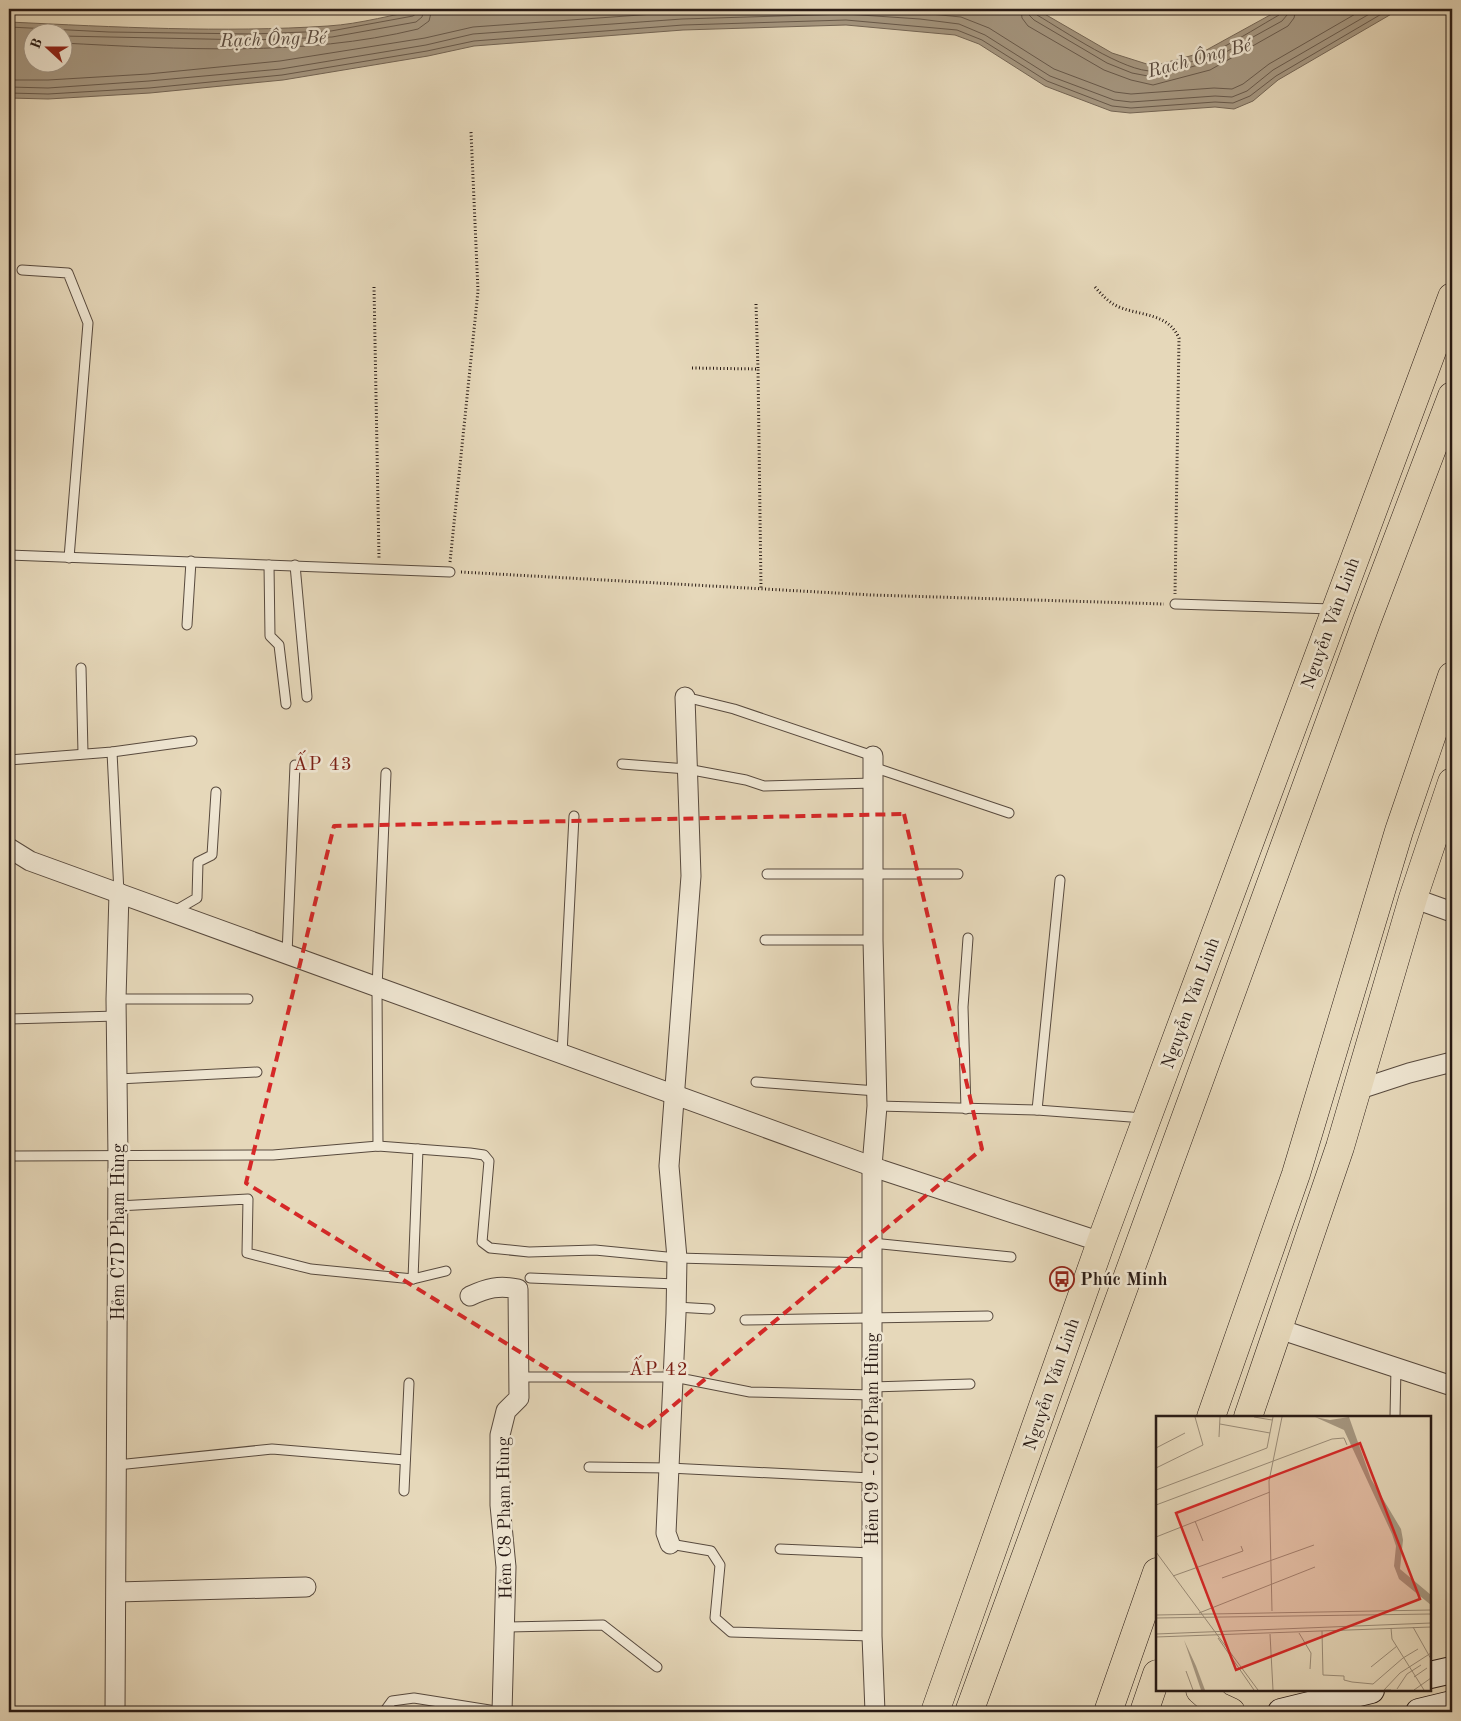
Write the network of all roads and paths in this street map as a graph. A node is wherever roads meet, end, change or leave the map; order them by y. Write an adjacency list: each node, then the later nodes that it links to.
1 (471, 132): 16 (path)
2 (22, 270): 11 (lane)
3 (374, 287): 15 (path)
4 (1095, 287): 18 (path)
5 (1452, 297): 19 (main road, Nguyễn Văn Linh)
6 (756, 304): 8 (path)
7 (692, 368): 8 (path)
8 (758, 369): 17 (path)
9 (1452, 396): 125 (main road, Nguyễn Văn Linh)
10 (9, 555): 11 (lane)
11 (69, 558): 12 (lane)
12 (191, 561): 13 (lane); 20 (lane)
13 (269, 565): 14 (lane); 25 (lane)
14 (295, 565): 15 (lane); 23 (lane)
15 (379, 569): 16 (lane)
16 (450, 572): 17 (path)
17 (761, 588): 18 (path)
18 (1175, 604): 19 (lane)
19 (1334, 609): 66 (main road, Nguyễn Văn Linh)
20 (187, 625)
21 (81, 668): 28 (lane)
22 (1452, 676): 96 (main road)
23 (307, 697)
24 (685, 697): 32 (street); 33 (lane)
25 (286, 704)
26 (192, 741): 27 (lane)
27 (112, 752): 28 (lane); 44 (lane, Hẻm C7D Phạm Hùng)
28 (83, 753): 29 (lane)
29 (9, 760)
30 (622, 764): 32 (lane)
31 (295, 765): 51 (lane)
32 (687, 769): 33 (lane); 62 (street)
33 (873, 769): 37 (lane); 40 (street, Hẻm C9 - C10 Phạm Hùng)
34 (386, 773): 52 (lane)
35 (1452, 782): 45 (main road)
36 (216, 792): 46 (lane)
37 (1009, 813)
38 (574, 816): 56 (lane)
39 (9, 848): 44 (street)
40 (874, 873): 41 (lane); 42 (lane); 50 (street, Hẻm C9 - C10 Phạm Hùng)
41 (767, 874)
42 (958, 874)
43 (1060, 880): 65 (lane)
44 (119, 892): 46 (street); 54 (street, Hẻm C7D Phạm Hùng)
45 (1413, 898): 47 (street); 61 (main road)
46 (173, 912): 51 (street)
47 (1452, 912)
48 (968, 938): 64 (lane)
49 (765, 940): 50 (lane)
50 (873, 940): 63 (street, Hẻm C9 - C10 Phạm Hùng)
51 (287, 954): 52 (street)
52 (377, 988): 56 (street); 67 (lane)
53 (248, 1000): 54 (lane)
54 (116, 1007): 55 (lane); 59 (street, Hẻm C7D Phạm Hùng)
55 (9, 1019)
56 (562, 1054): 62 (street)
57 (1452, 1062): 61 (street)
58 (257, 1072): 59 (lane)
59 (118, 1079): 70 (street, Hẻm C7D Phạm Hùng)
60 (756, 1082): 63 (lane)
61 (1357, 1090): 88 (main road)
62 (674, 1094): 71 (street); 76 (street)
63 (877, 1099): 64 (lane); 71 (street, Hẻm C9 - C10 Phạm Hùng)
64 (966, 1109): 65 (lane)
65 (1037, 1110): 66 (lane)
66 (1148, 1118): 73 (main road, Nguyễn Văn Linh)
67 (378, 1146): 68 (lane); 70 (lane)
68 (418, 1149): 76 (lane); 80 (lane)
69 (15, 1156): 70 (lane)
70 (118, 1157): 72 (street, Hẻm C7D Phạm Hùng)
71 (872, 1166): 73 (street); 74 (street, Hẻm C9 - C10 Phạm Hùng)
72 (118, 1206): 80 (lane); 100 (street, Hẻm C7D Phạm Hùng)
73 (1101, 1242): 124 (main road, Nguyễn Văn Linh)
74 (872, 1243): 75 (lane); 77 (street, Hẻm C9 - C10 Phạm Hùng)
75 (1011, 1257)
76 (677, 1258): 77 (lane); 81 (street)
77 (872, 1263): 86 (street, Hẻm C9 - C10 Phạm Hùng)
78 (446, 1270): 80 (lane)
79 (530, 1278): 81 (lane)
80 (413, 1279)
81 (676, 1284): 83 (street)
82 (470, 1296): 90 (street, Hẻm C8 Phạm Hùng)
83 (676, 1307): 84 (lane); 91 (street)
84 (710, 1309)
85 (988, 1316): 86 (lane)
86 (873, 1317): 87 (lane); 95 (street, Hẻm C9 - C10 Phạm Hùng)
87 (746, 1320)
88 (1279, 1329): 89 (street); 97 (main road)
89 (1396, 1367): 94 (street); 98 (lane)
90 (520, 1377): 91 (lane); 111 (street, Hẻm C8 Phạm Hùng)
91 (674, 1377): 95 (lane); 102 (street)
92 (409, 1383): 99 (lane)
93 (970, 1384): 95 (lane)
94 (1452, 1386)
95 (872, 1391): 103 (street, Hẻm C9 - C10 Phạm Hùng)
96 (1212, 1416)
97 (1248, 1416)
98 (1395, 1416)
99 (405, 1460): 100 (lane); 104 (lane)
100 (117, 1465): 110 (street, Hẻm C7D Phạm Hùng)
101 (589, 1467): 102 (lane)
102 (669, 1468): 103 (lane); 105 (street)
103 (872, 1478): 107 (street, Hẻm C9 - C10 Phạm Hùng)
104 (404, 1491)
105 (670, 1544): 112 (lane)
106 (780, 1549): 107 (lane)
107 (872, 1553): 112 (street, Hẻm C9 - C10 Phạm Hùng)
108 (1156, 1575): 126 (main road)
109 (306, 1587): 110 (street)
110 (117, 1592): 120 (street, Hẻm C7D Phạm Hùng)
111 (505, 1627): 113 (lane); 122 (street, Hẻm C8 Phạm Hùng)
112 (872, 1636): 123 (street, Hẻm C9 - C10 Phạm Hùng)
113 (657, 1667)
114 (1452, 1670): 115 (main road)
115 (1431, 1675)
116 (1156, 1677): 127 (main road)
117 (1201, 1691): 128 (main road)
118 (1366, 1691): 129 (main road)
119 (1452, 1704): 130 (main road)
120 (115, 1712)
121 (384, 1712): 122 (lane)
122 (502, 1712)
123 (875, 1712)
124 (935, 1712)
125 (969, 1712)
126 (1108, 1712)
127 (1144, 1712)
128 (1230, 1712)
129 (1281, 1712)
130 (1419, 1712)

